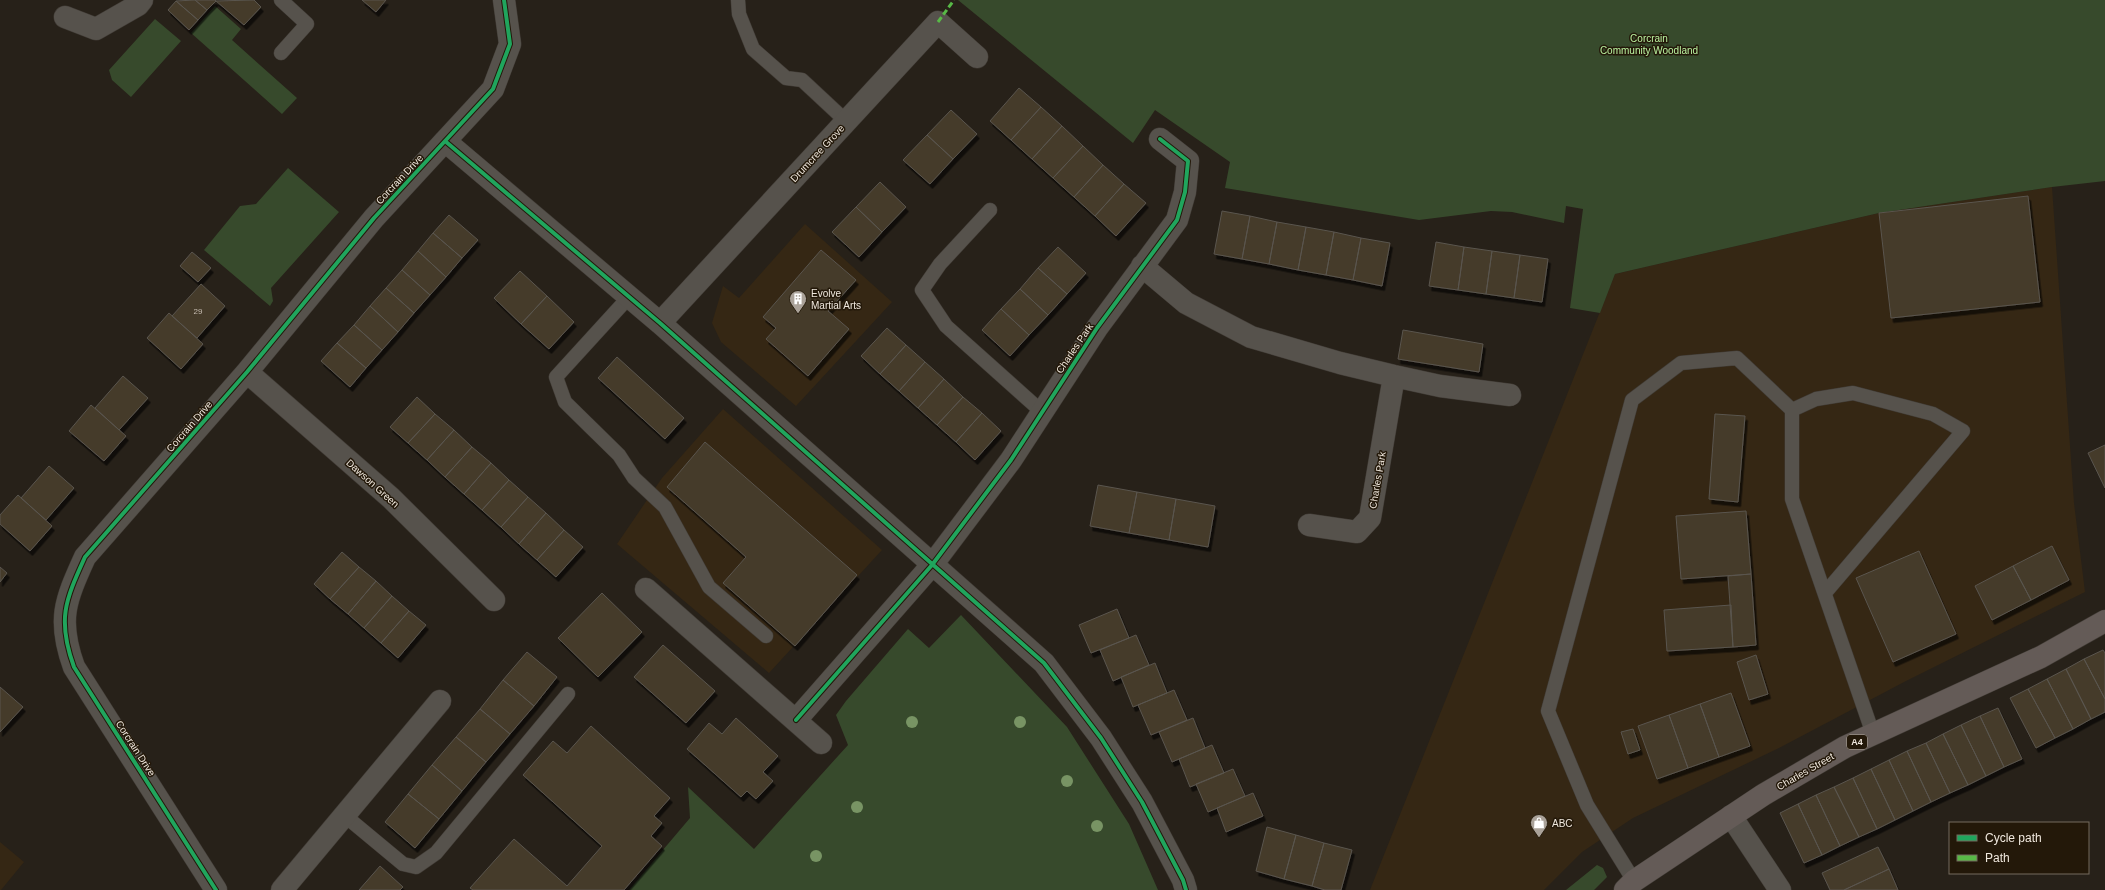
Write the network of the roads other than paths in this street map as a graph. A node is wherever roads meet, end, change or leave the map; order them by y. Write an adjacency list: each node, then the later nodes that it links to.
1 (142, 0): 5 (street)
2 (281, 0): 6 (lane)
3 (504, 0): 10 (street, Corcrain Drive)
4 (738, 0): 8 (lane)
5 (66, 17)
6 (281, 53)
7 (977, 57): 8 (street, Drumcree Grove)
8 (846, 121): 14 (street, Drumcree Grove)
9 (1160, 139): 12 (street, Charles Park)
10 (445, 142): 13 (street); 15 (street, Corcrain Drive)
11 (990, 210): 19 (lane)
12 (1142, 266): 16 (street); 19 (street, Charles Park)
13 (628, 296): 14 (street); 26 (lane)
14 (660, 323): 21 (street)
15 (247, 372): 24 (street, Dawson Green); 35 (street, Corcrain Drive)
16 (1394, 376): 17 (street); 20 (street, Charles Park)
17 (1510, 395)
18 (1792, 410): 23 (lane); 23 (lane); 34 (lane)
19 (1041, 411): 21 (street, Charles Park)
20 (1309, 525)
21 (932, 565): 29 (street, Charles Park); 37 (street)
22 (646, 589): 29 (street)
23 (1825, 593): 30 (lane)
24 (494, 600)
25 (2105, 621): 30 (main road, Charles Street / A4)
26 (766, 636)
27 (568, 694): 32 (lane)
28 (440, 701): 32 (street)
29 (796, 720): 31 (street)
30 (1874, 734): 33 (main road, Charles Street / A4)
31 (821, 743)
32 (344, 815): 36 (street)
33 (1731, 816): 34 (main road, Charles Street / A4); 38 (street)
34 (1629, 886)
35 (209, 887)
36 (282, 890)
37 (1186, 890)
38 (1780, 890)

